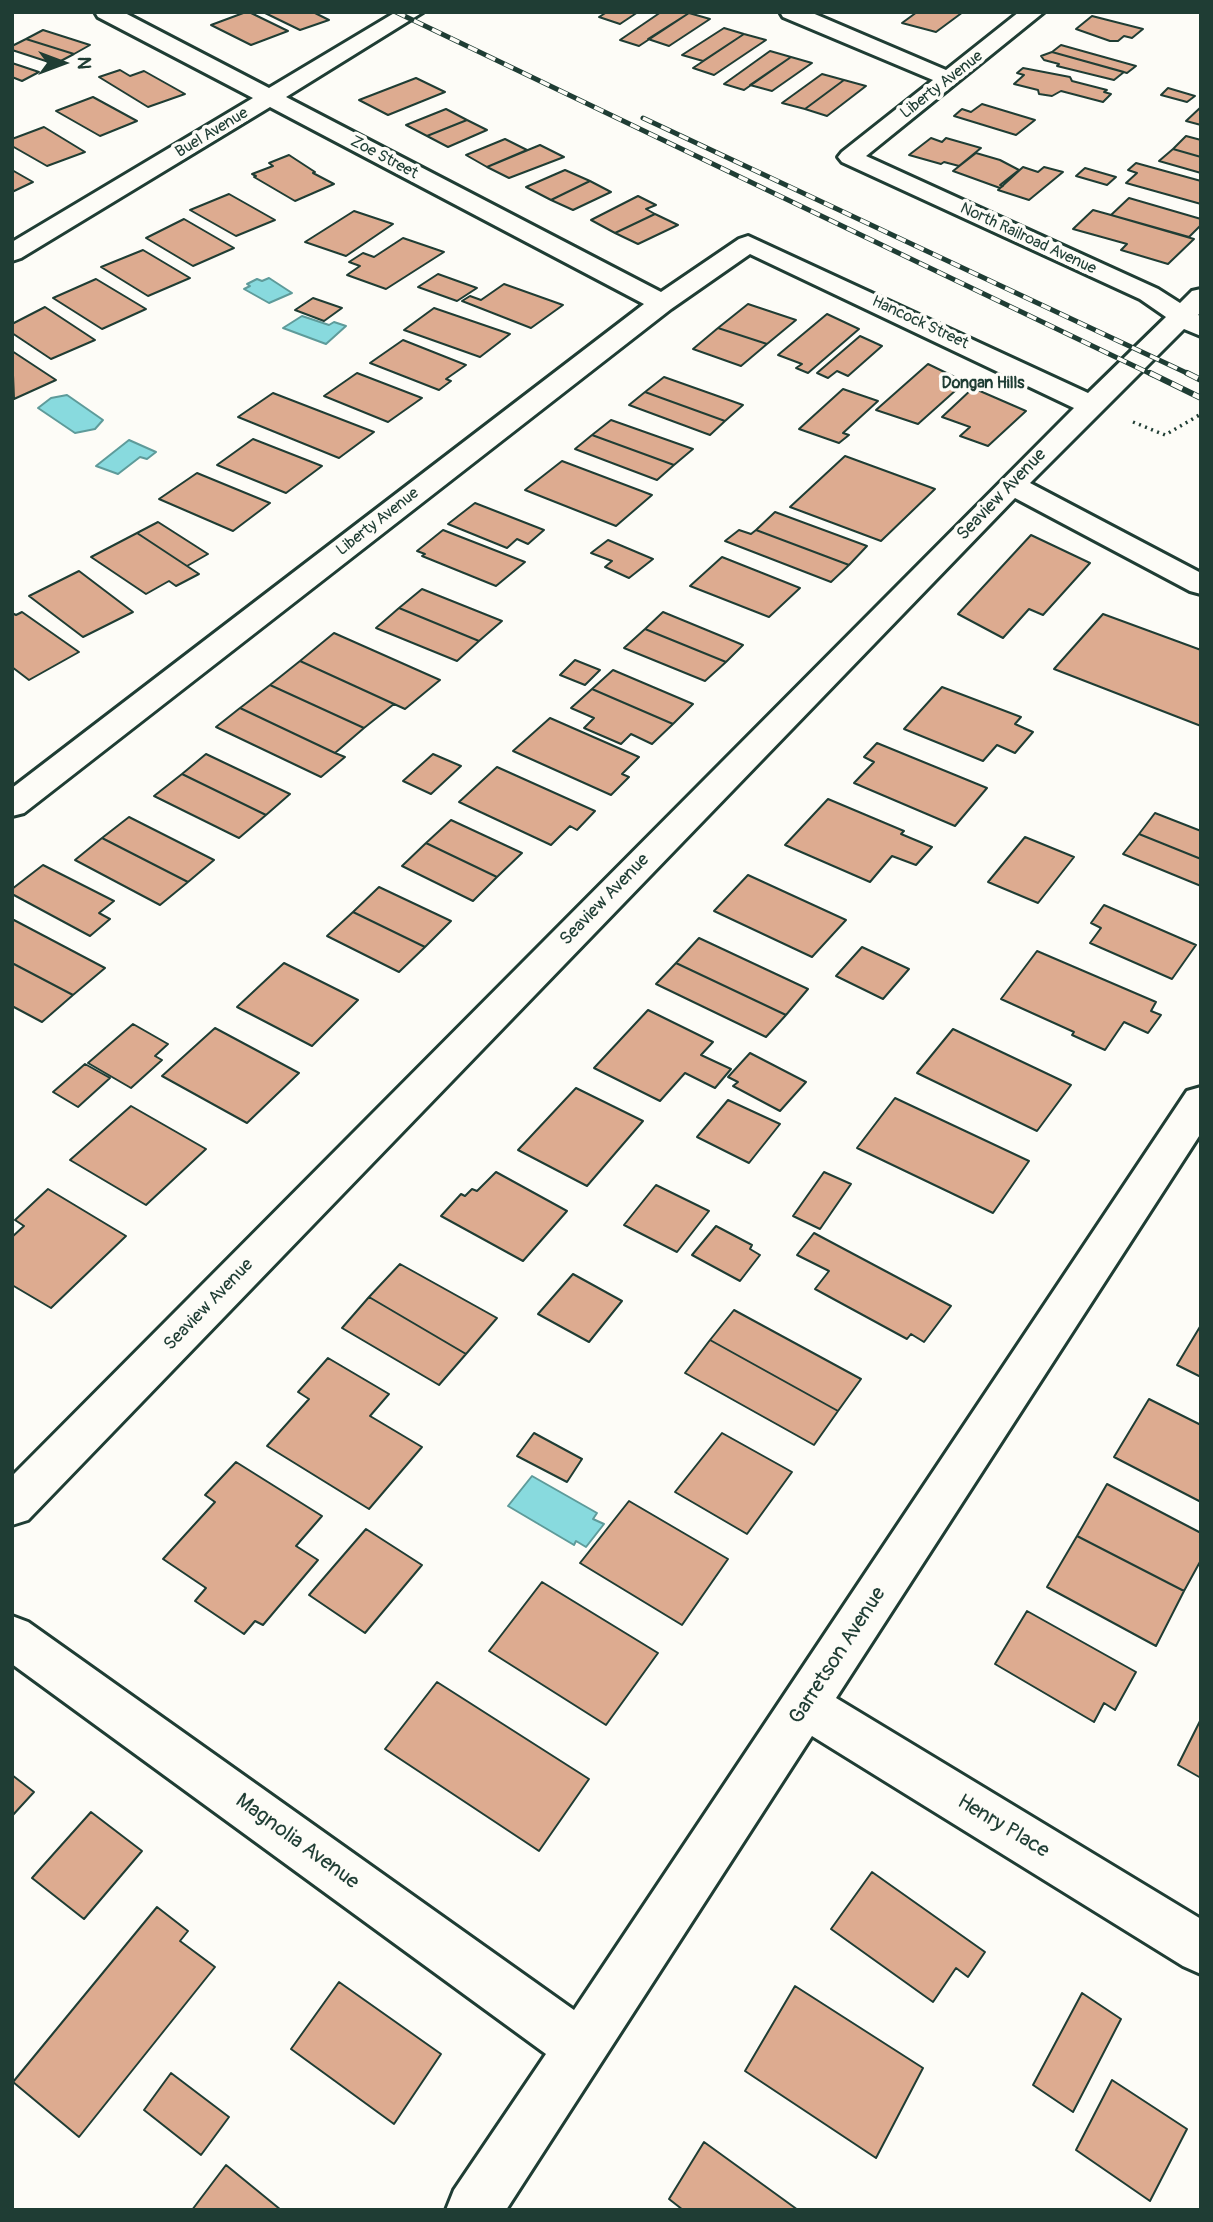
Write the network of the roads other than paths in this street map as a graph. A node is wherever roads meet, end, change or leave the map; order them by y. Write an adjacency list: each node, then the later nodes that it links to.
1 (106, 12): 6 (street, Zoe Street)
2 (412, 12): 6 (street, Buel Avenue)
3 (791, 12): 5 (street)
4 (1033, 12): 5 (street, Liberty Avenue)
5 (949, 79): 7 (street, Liberty Avenue)
6 (270, 99): 9 (street, Buel Avenue); 10 (street, Zoe Street)
7 (850, 158): 11 (street, North Railroad Avenue)
8 (748, 244): 10 (street, Liberty Avenue); 12 (street, Hancock Street)
9 (12, 253)
10 (662, 303): 15 (street, Liberty Avenue)
11 (1195, 313): 12 (street, Seaview Avenue)
12 (1091, 405): 13 (street, Seaview Avenue)
13 (1012, 485): 14 (street); 17 (street, Seaview Avenue)
14 (1201, 584)
15 (20, 788)
16 (1201, 1101): 19 (street, Garretson Avenue)
17 (12, 1506)
18 (12, 1637): 21 (street, Magnolia Avenue)
19 (806, 1706): 20 (street, Henry Place); 21 (street, Garretson Avenue)
20 (1201, 1948)
21 (581, 2047): 22 (street, Garretson Avenue)
22 (474, 2210)

